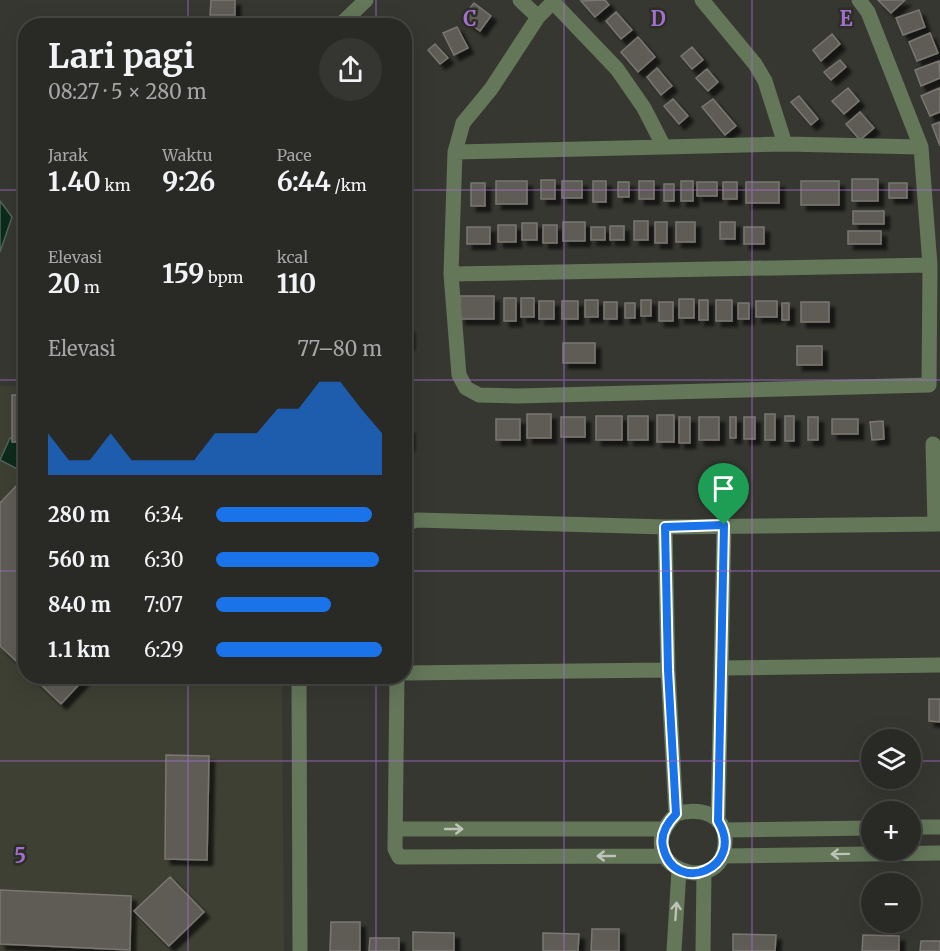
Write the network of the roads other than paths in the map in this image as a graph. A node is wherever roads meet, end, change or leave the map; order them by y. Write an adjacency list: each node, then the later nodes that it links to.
1 (366, 0): 7 (street)
2 (520, 0): 6 (street)
3 (702, 0): 8 (street)
4 (860, 0): 10 (street)
5 (554, 1): 6 (street); 9 (street)
6 (538, 17): 11 (street)
7 (347, 18)
8 (785, 144): 9 (street); 10 (street)
9 (664, 147): 11 (street)
10 (921, 147): 12 (street)
11 (455, 152): 13 (street)
12 (930, 265): 13 (street); 13 (street)
13 (451, 273)
14 (933, 444): 16 (street)
15 (412, 522): 18 (street)
16 (937, 524): 17 (street)
17 (724, 525): 18 (street); 20 (street)
18 (665, 527): 21 (street)
19 (940, 664): 20 (street)
20 (723, 668): 26 (street)
21 (668, 670): 22 (street); 25 (street)
22 (412, 673)
23 (299, 684): 37 (street)
24 (397, 684): 30 (street)
25 (676, 814): 26 (street); 31 (street)
26 (721, 826): 29 (street); 34 (street)
27 (921, 827): 28 (street)
28 (940, 827)
29 (861, 828)
30 (396, 829): 31 (street, one-way to 31); 33 (street, one-way to 30)
31 (664, 829): 33 (street)
32 (940, 853): 34 (street, one-way to 34)
33 (665, 856): 35 (street)
34 (722, 856): 36 (street)
35 (679, 870): 36 (street); 38 (street, one-way to 35)
36 (704, 872): 39 (street)
37 (300, 951)
38 (674, 951)
39 (704, 951)

